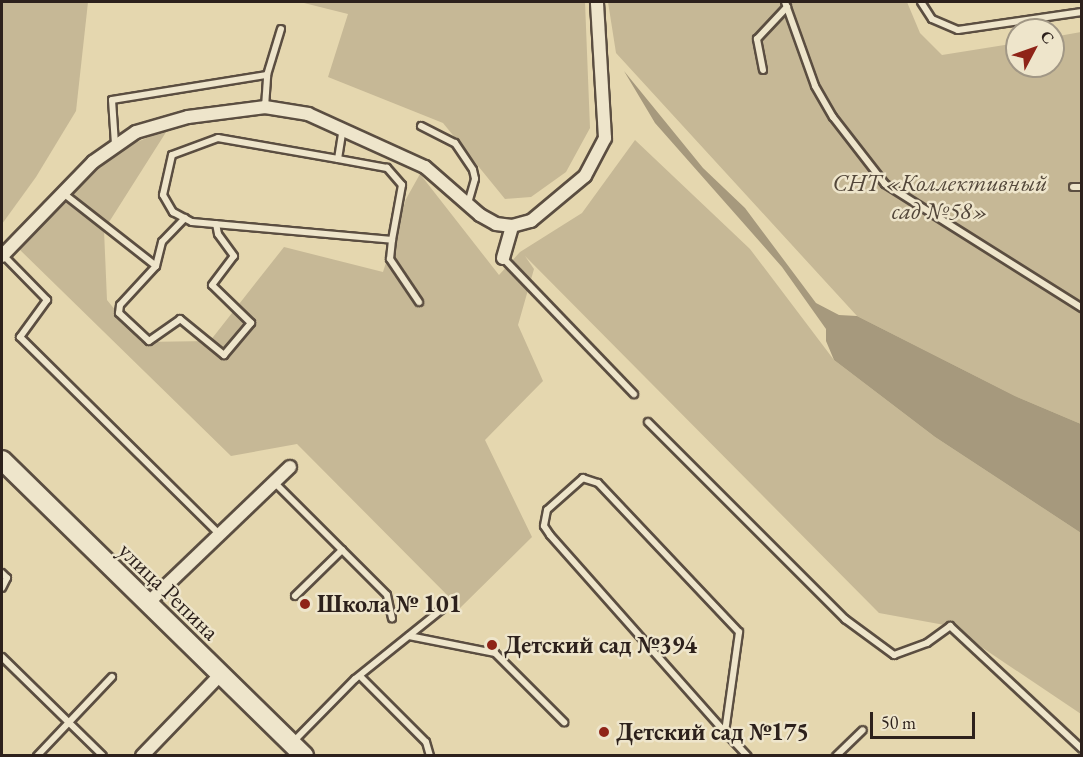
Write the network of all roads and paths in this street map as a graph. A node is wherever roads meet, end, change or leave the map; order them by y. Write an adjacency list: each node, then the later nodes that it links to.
1 (597, 2): 19 (street)
2 (921, 2): 4 (lane)
3 (786, 4): 6 (lane); 25 (lane)
4 (1082, 12)
5 (281, 29): 7 (lane)
6 (763, 70)
7 (267, 75): 8 (lane); 11 (lane)
8 (265, 107): 10 (street); 11 (street)
9 (421, 126): 16 (lane)
10 (343, 128): 12 (lane); 16 (street)
11 (115, 144): 15 (street)
12 (338, 159): 17 (lane); 20 (lane)
13 (1073, 187): 14 (lane)
14 (1082, 187)
15 (63, 193): 21 (street); 23 (lane)
16 (468, 204): 19 (street)
17 (185, 218): 18 (lane); 23 (lane)
18 (216, 224): 20 (lane); 23 (lane)
19 (512, 226): 22 (street)
20 (392, 240): 24 (lane)
21 (2, 255): 31 (lane)
22 (503, 258): 26 (lane)
23 (156, 266)
24 (419, 302)
25 (1082, 308)
26 (634, 394)
27 (648, 422): 48 (lane)
28 (2, 460): 36 (main road, улица Репина)
29 (290, 467): 30 (street)
30 (274, 482): 31 (street); 32 (lane)
31 (219, 534): 36 (street)
32 (342, 550): 35 (lane); 38 (lane)
33 (2, 573): 34 (lane)
34 (2, 588)
35 (296, 596)
36 (147, 604): 41 (main road, улица Репина)
37 (442, 609): 39 (lane)
38 (392, 618)
39 (409, 636): 42 (lane); 45 (lane)
40 (2, 657): 44 (lane)
41 (220, 675): 49 (main road, улица Репина); 52 (street)
42 (360, 675): 49 (lane); 53 (lane)
43 (112, 677): 44 (lane)
44 (68, 722): 50 (lane); 51 (lane)
45 (564, 722)
46 (863, 729): 55 (lane)
47 (725, 732): 47 (lane); 54 (lane)
48 (1082, 749)
49 (297, 750)
50 (37, 756)
51 (103, 756)
52 (142, 756)
53 (430, 756)
54 (747, 756)
55 (836, 756)

